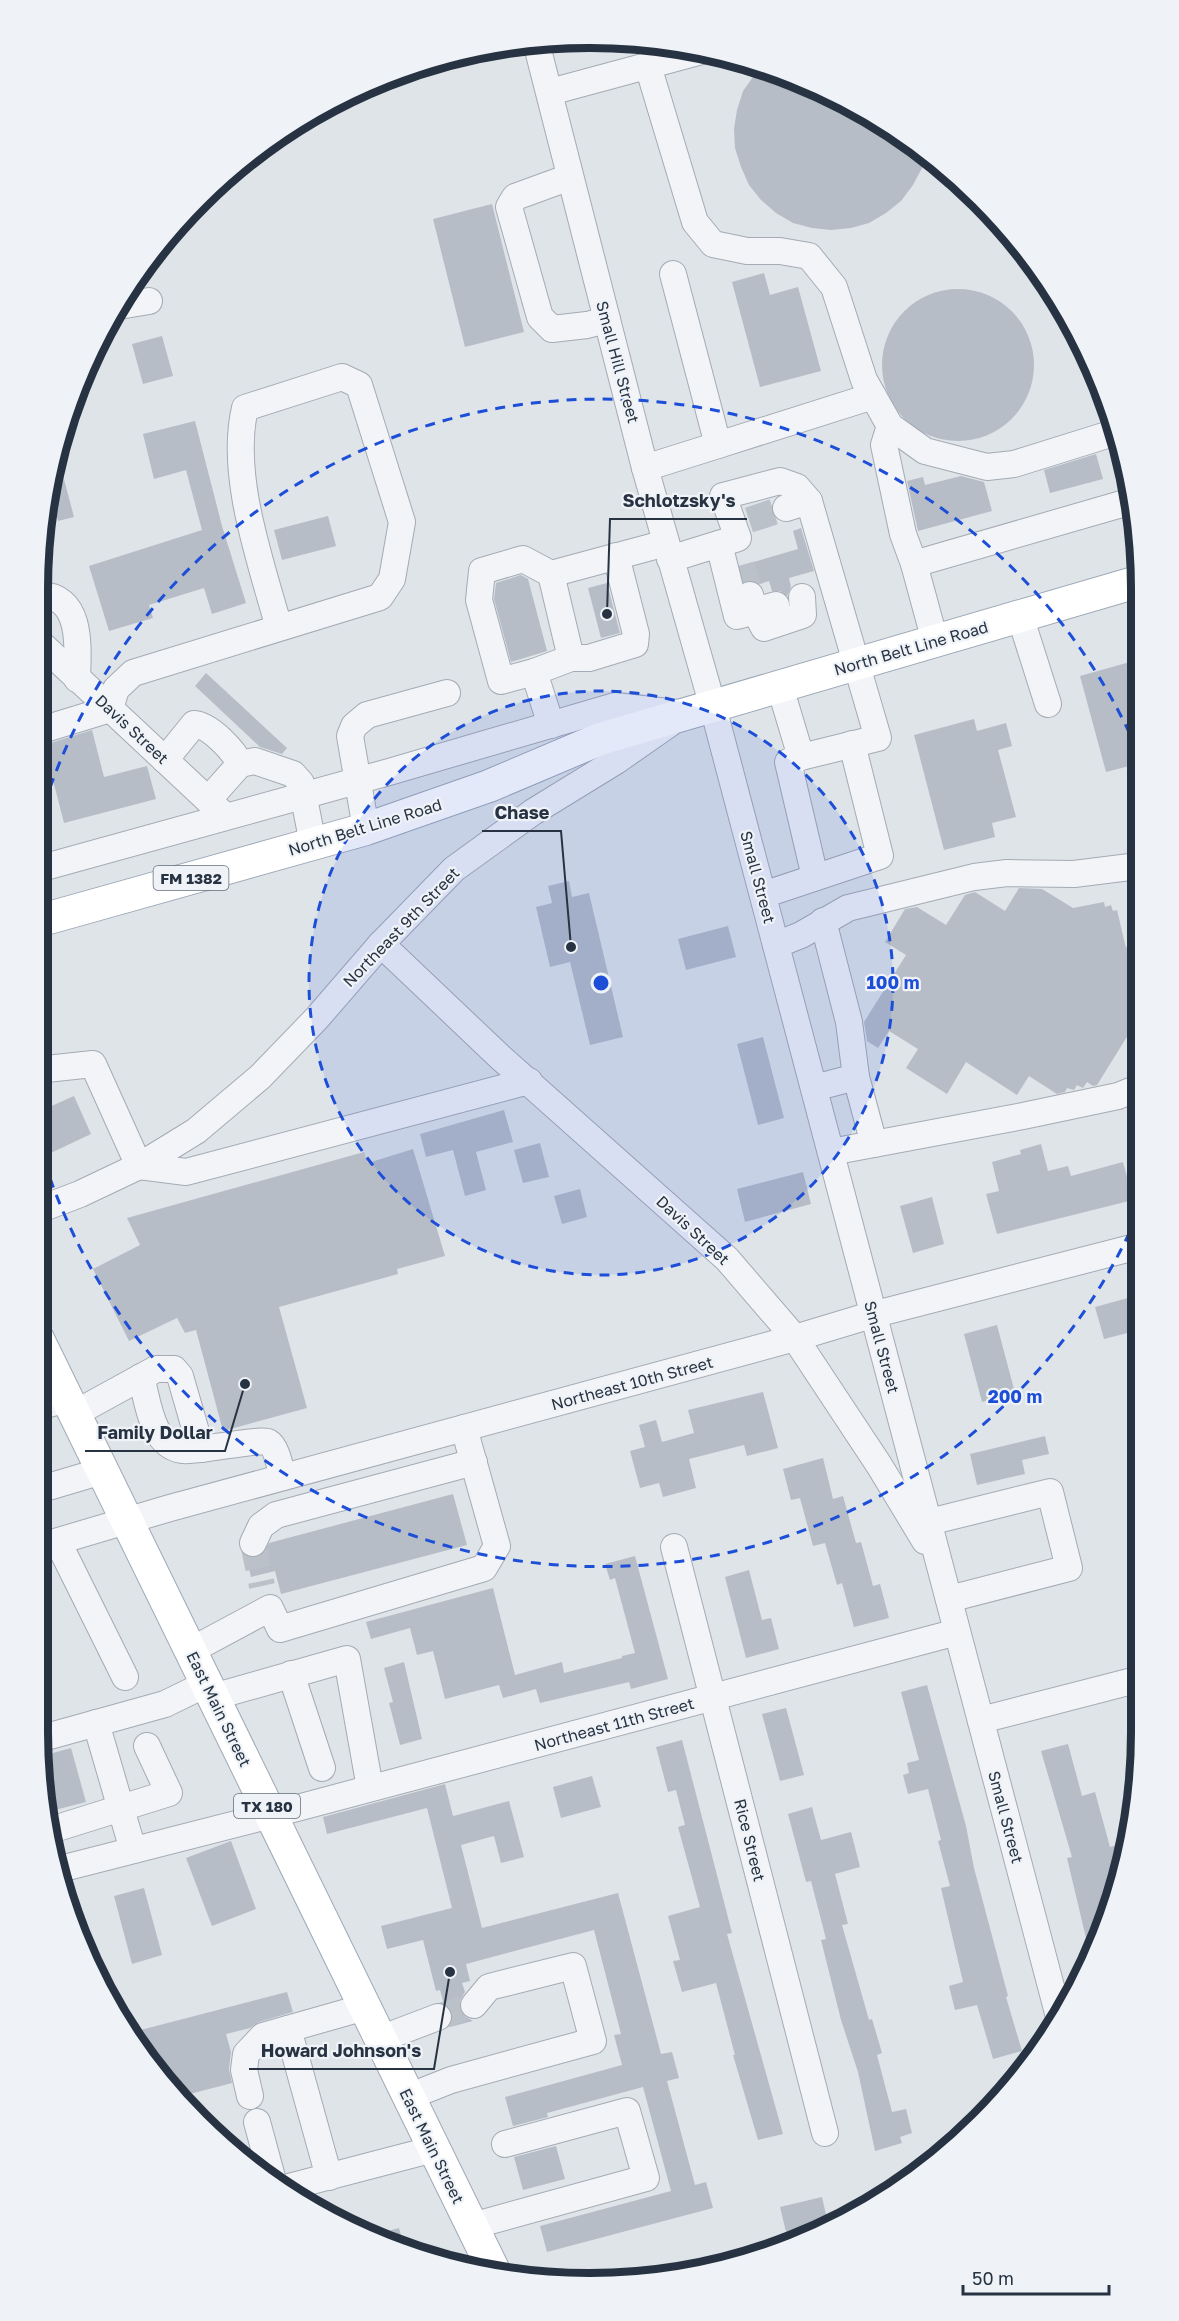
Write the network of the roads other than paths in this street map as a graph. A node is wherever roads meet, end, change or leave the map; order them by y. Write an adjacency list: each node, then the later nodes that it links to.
1 (538, 51): 4 (street, Small Hill Street)
2 (683, 56): 3 (street)
3 (648, 66): 4 (street); 10 (street)
4 (550, 92): 5 (street, Small Hill Street)
5 (570, 177): 9 (street, Small Hill Street); 9 (street)
6 (673, 274): 13 (street)
7 (149, 301): 8 (street)
8 (130, 304)
9 (606, 320): 14 (street, Small Hill Street)
10 (873, 396): 11 (street); 13 (street)
11 (890, 426): 12 (street); 18 (street)
12 (1108, 434)
13 (718, 446): 14 (street)
14 (645, 468): 16 (street, Small Hill Street)
15 (1124, 503): 18 (street)
16 (668, 551): 17 (street); 19 (street); 34 (street, Small Hill Street)
17 (616, 556): 20 (street); 28 (street)
18 (914, 564): 26 (street)
19 (754, 571): 22 (street); 22 (street)
20 (551, 574): 28 (street); 30 (street)
21 (1131, 584): 24 (main road, North Belt Line Road)
22 (833, 587): 29 (street)
23 (48, 595): 31 (street)
24 (1020, 616): 26 (main road, North Belt Line Road); 35 (street)
25 (279, 628): 25 (street); 36 (street)
26 (935, 641): 29 (main road, North Belt Line Road)
27 (48, 651): 31 (street, Davis Street)
28 (571, 658): 30 (street)
29 (857, 664): 32 (main road, North Belt Line Road); 39 (street)
30 (534, 672): 37 (street)
31 (77, 679): 36 (street, Davis Street)
32 (780, 687): 34 (main road, North Belt Line Road); 40 (street)
33 (447, 693): 43 (street)
34 (701, 700): 37 (street, North Belt Line Road); 46 (main road, North Belt Line Road / FM 1382); 51 (street, Small Street); 54 (street, Northeast 9th Street)
35 (1048, 704)
36 (110, 709): 38 (street); 41 (street, Davis Street)
37 (551, 725): 43 (street, North Belt Line Road)
38 (48, 728)
39 (852, 744): 40 (street); 50 (street)
40 (801, 758): 50 (street)
41 (165, 760): 42 (street); 45 (street, Davis Street)
42 (240, 764): 44 (street); 45 (street)
43 (357, 781): 44 (street, North Belt Line Road); 46 (street)
44 (303, 795): 45 (street, North Belt Line Road); 47 (street)
45 (217, 808): 48 (street, North Belt Line Road)
46 (366, 829): 47 (main road, North Belt Line Road / FM 1382)
47 (313, 844): 52 (main road, North Belt Line Road / FM 1382)
48 (48, 866)
49 (1131, 867): 53 (street)
50 (815, 877): 51 (street)
51 (763, 895): 55 (street, Small Street)
52 (48, 918)
53 (823, 921): 55 (street); 57 (street)
54 (381, 944): 58 (street, Davis Street); 63 (street, Northeast 9th Street)
55 (776, 945): 59 (street, Small Street)
56 (48, 1069): 63 (street)
57 (856, 1077): 59 (street); 61 (street)
58 (529, 1081): 63 (street); 67 (street, Davis Street)
59 (814, 1088): 62 (street, Small Street)
60 (1131, 1090): 61 (street)
61 (874, 1144): 62 (street)
62 (831, 1152): 66 (street, Small Street)
63 (139, 1166): 64 (street, Northeast 9th Street)
64 (48, 1206)
65 (1131, 1248): 66 (street, Northeast 10th Street)
66 (874, 1314): 67 (street, Northeast 10th Street); 78 (street, Small Street)
67 (795, 1338): 71 (street, Northeast 10th Street); 82 (street, Davis Street)
68 (48, 1370): 70 (main road, East Main Street / TX 180)
69 (141, 1377): 70 (street); 72 (street); 72 (street)
70 (60, 1407): 74 (main road, East Main Street / TX 180)
71 (464, 1428): 73 (street); 75 (street, Northeast 10th Street)
72 (201, 1449): 75 (street)
73 (474, 1462): 79 (street); 85 (street)
74 (102, 1471): 76 (street); 77 (main road, East Main Street / TX 180)
75 (283, 1478): 77 (street, Northeast 10th Street)
76 (48, 1487)
77 (126, 1522): 80 (street, Northeast 10th Street); 85 (main road, East Main Street / TX 180)
78 (928, 1522): 82 (street, Small Street); 83 (street)
79 (253, 1543)
80 (48, 1545): 87 (street)
81 (674, 1547): 90 (street, Rice Street)
82 (941, 1570): 83 (street, Small Street)
83 (949, 1599): 84 (street, Small Street)
84 (957, 1632): 90 (street, Northeast 11th Street); 91 (street, Small Street)
85 (190, 1651): 89 (main road, East Main Street / TX 180)
86 (291, 1674): 89 (street); 95 (street); 96 (street)
87 (125, 1677)
88 (1131, 1681): 91 (street)
89 (209, 1690): 92 (street); 98 (main road, East Main Street / TX 180)
90 (714, 1698): 96 (street, Northeast 11th Street); 111 (street, Rice Street)
91 (981, 1720): 103 (street, Small Street)
92 (96, 1723): 93 (street); 97 (street)
93 (48, 1736)
94 (147, 1746): 97 (street)
95 (322, 1768)
96 (370, 1788): 98 (street, Northeast 11th Street)
97 (122, 1808): 99 (street); 100 (street)
98 (271, 1815): 100 (street, Northeast 11th Street); 104 (main road, East Main Street / TX 180)
99 (57, 1828)
100 (133, 1850): 101 (street, Northeast 11th Street)
101 (65, 1868)
102 (474, 2005): 109 (street)
103 (1056, 2005)
104 (365, 2007): 106 (street); 107 (main road, East Main Street / TX 180)
105 (438, 2016): 107 (street)
106 (288, 2029): 108 (street); 115 (street)
107 (380, 2039): 109 (main road, East Main Street / TX 180)
108 (250, 2096)
109 (408, 2097): 113 (main road, East Main Street / TX 180)
110 (257, 2122): 114 (street)
111 (825, 2133)
112 (505, 2144): 117 (street)
113 (434, 2149): 115 (street); 117 (main road, East Main Street / TX 180)
114 (269, 2168)
115 (329, 2177): 116 (street)
116 (295, 2186)
117 (472, 2226): 118 (main road, East Main Street / TX 180)
118 (491, 2264)

